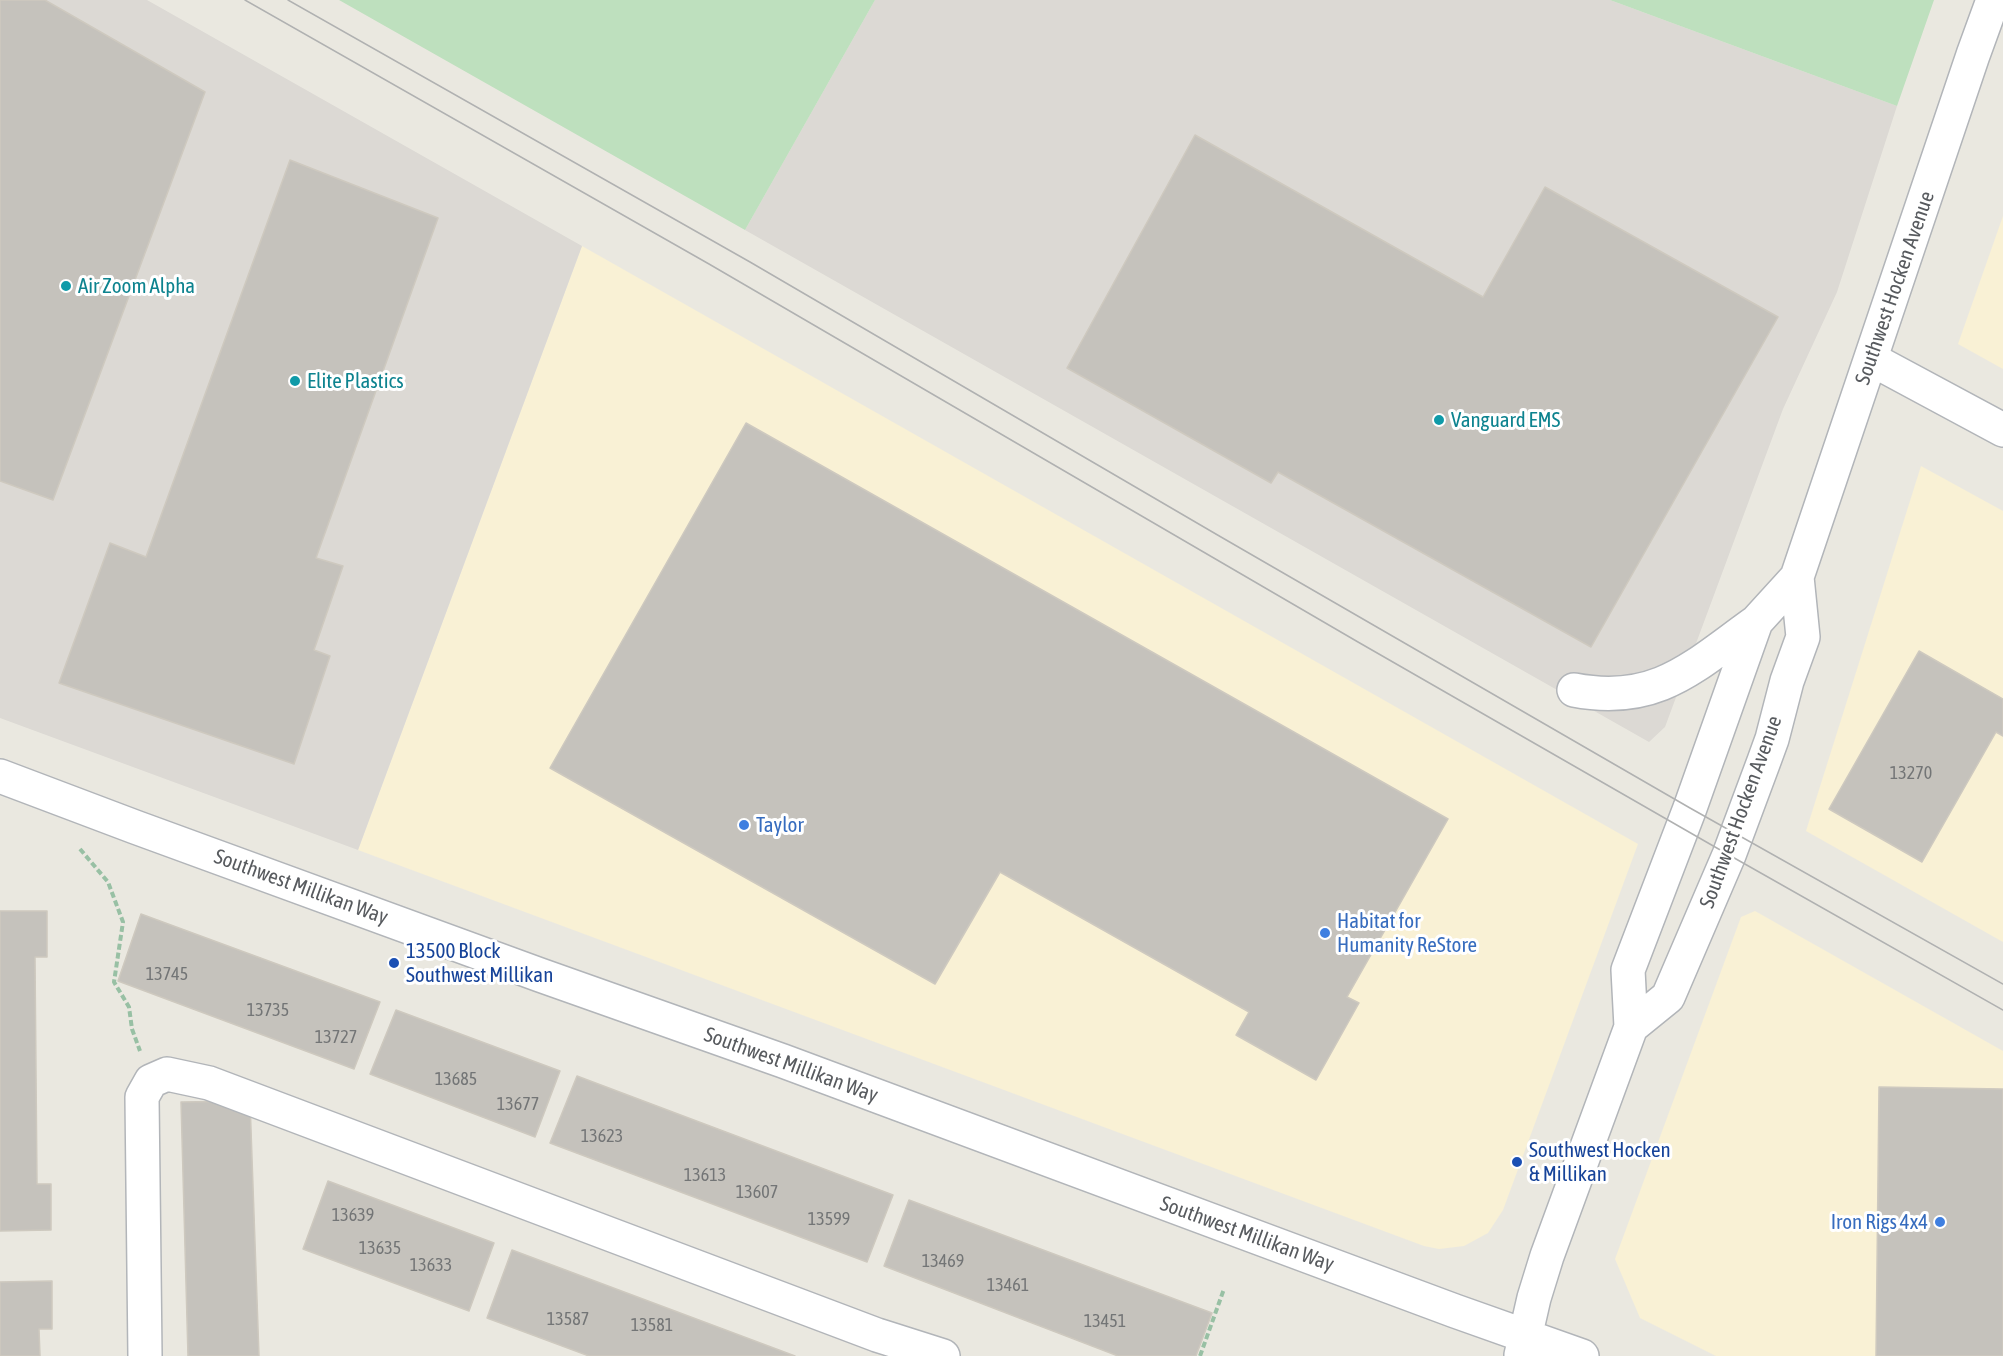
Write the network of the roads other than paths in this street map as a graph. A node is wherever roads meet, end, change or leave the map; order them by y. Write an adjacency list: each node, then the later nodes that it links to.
1 (1993, 0): 2 (street, Southwest Hocken Avenue)
2 (1871, 359): 3 (street); 4 (street, Southwest Hocken Avenue)
3 (2003, 430)
4 (1797, 577): 5 (street, Southwest Hocken Avenue); 8 (street, Southwest Hocken Avenue)
5 (1756, 622): 6 (street); 8 (street, Southwest Hocken Avenue)
6 (1574, 690)
7 (0, 776): 10 (street, Southwest Millikan Way)
8 (1631, 1027): 10 (street, Southwest Hocken Avenue)
9 (877, 1345): 11 (street); 12 (street)
10 (1523, 1345): 13 (street, Southwest Millikan Way)
11 (145, 1356)
12 (944, 1356)
13 (1582, 1356)

